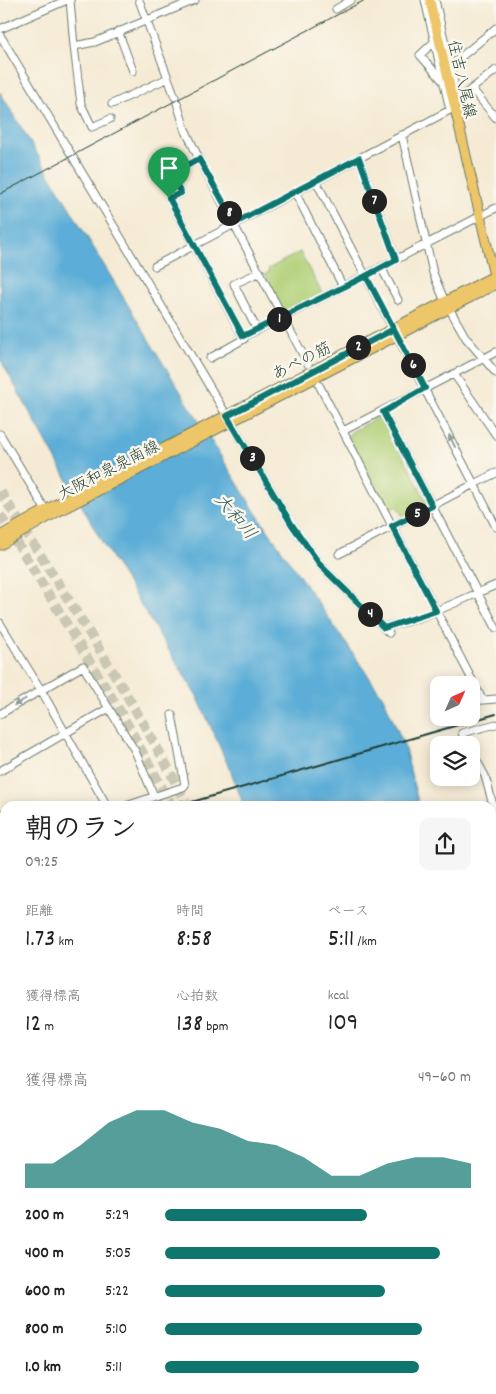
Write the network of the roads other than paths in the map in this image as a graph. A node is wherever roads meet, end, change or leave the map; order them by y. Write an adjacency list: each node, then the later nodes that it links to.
1 (140, 0): 9 (street)
2 (195, 0): 9 (street)
3 (351, 0): 8 (street)
4 (425, 0): 14 (street)
5 (435, 0): 16 (street)
6 (66, 1): 11 (street); 15 (street)
7 (430, 1): 23 (main road, 住吉八尾線)
8 (336, 8)
9 (147, 21): 12 (street); 19 (street)
10 (496, 28): 16 (street)
11 (0, 29)
12 (118, 31): 15 (street); 18 (street)
13 (0, 35): 58 (street)
14 (434, 42): 20 (street); 20 (street)
15 (74, 46): 25 (street)
16 (450, 66): 23 (street)
17 (496, 70): 21 (street)
18 (133, 71)
19 (168, 78): 22 (street); 28 (street)
20 (443, 80): 23 (street)
21 (472, 89): 23 (street); 24 (street)
22 (112, 104)
23 (454, 106): 26 (street); 32 (main road, 住吉八尾線)
24 (496, 118)
25 (110, 119)
26 (402, 135): 27 (street); 34 (street)
27 (359, 158): 29 (street); 36 (street)
28 (199, 159): 33 (street); 35 (street)
29 (316, 180): 30 (street); 40 (street)
30 (294, 192): 33 (street); 42 (street)
31 (496, 208): 32 (street)
32 (479, 216): 34 (street); 41 (main road, 住吉八尾線)
33 (235, 223): 35 (street); 39 (street)
34 (427, 244): 36 (street); 44 (street)
35 (194, 245): 37 (street); 48 (street)
36 (396, 260): 38 (street)
37 (155, 266)
38 (381, 268): 40 (street); 43 (street)
39 (260, 272): 45 (street); 46 (street)
40 (366, 276): 42 (street); 47 (street)
41 (495, 279): 44 (main road, あべの筋)
42 (343, 287): 45 (street)
43 (398, 300)
44 (447, 305): 47 (main road, あべの筋); 51 (street)
45 (284, 318): 46 (street); 52 (street)
46 (257, 330): 48 (street)
47 (396, 332): 56 (street); 58 (main road, あべの筋)
48 (243, 336): 50 (street)
49 (496, 352): 51 (street)
50 (210, 358)
51 (483, 359): 53 (street); 54 (street)
52 (308, 364)
53 (496, 373)
54 (454, 374): 56 (street); 61 (street)
55 (319, 385): 59 (street)
56 (425, 388): 57 (street); 63 (street, one-way to 56)
57 (383, 412): 59 (street); 64 (street)
58 (225, 421): 65 (main road, 大阪和泉泉南線); 73 (street)
59 (343, 431): 66 (street)
60 (0, 434): 65 (street)
61 (496, 435)
62 (496, 473): 63 (street)
63 (474, 484): 64 (street); 67 (street)
64 (432, 506): 66 (street); 72 (street)
65 (50, 510): 68 (main road, 大阪和泉泉南線); 69 (main road, 大阪和泉泉南線)
66 (392, 526): 70 (street); 73 (street)
67 (496, 526)
68 (0, 536)
69 (0, 545)
70 (339, 554)
71 (496, 585): 72 (street)
72 (477, 593): 73 (street); 75 (street)
73 (436, 611): 77 (street)
74 (0, 623): 76 (street)
75 (496, 628)
76 (41, 690): 79 (street); 80 (street, one-way to 80); 83 (street)
77 (482, 699): 78 (street)
78 (496, 699)
79 (109, 708): 83 (street); 87 (street)
80 (0, 714)
81 (172, 715): 87 (street)
82 (496, 725): 84 (street)
83 (66, 734): 86 (street); 88 (street)
84 (464, 736)
85 (480, 767): 90 (street)
86 (0, 771)
87 (154, 796): 89 (street)
88 (104, 801)
89 (140, 801)
90 (492, 801)

